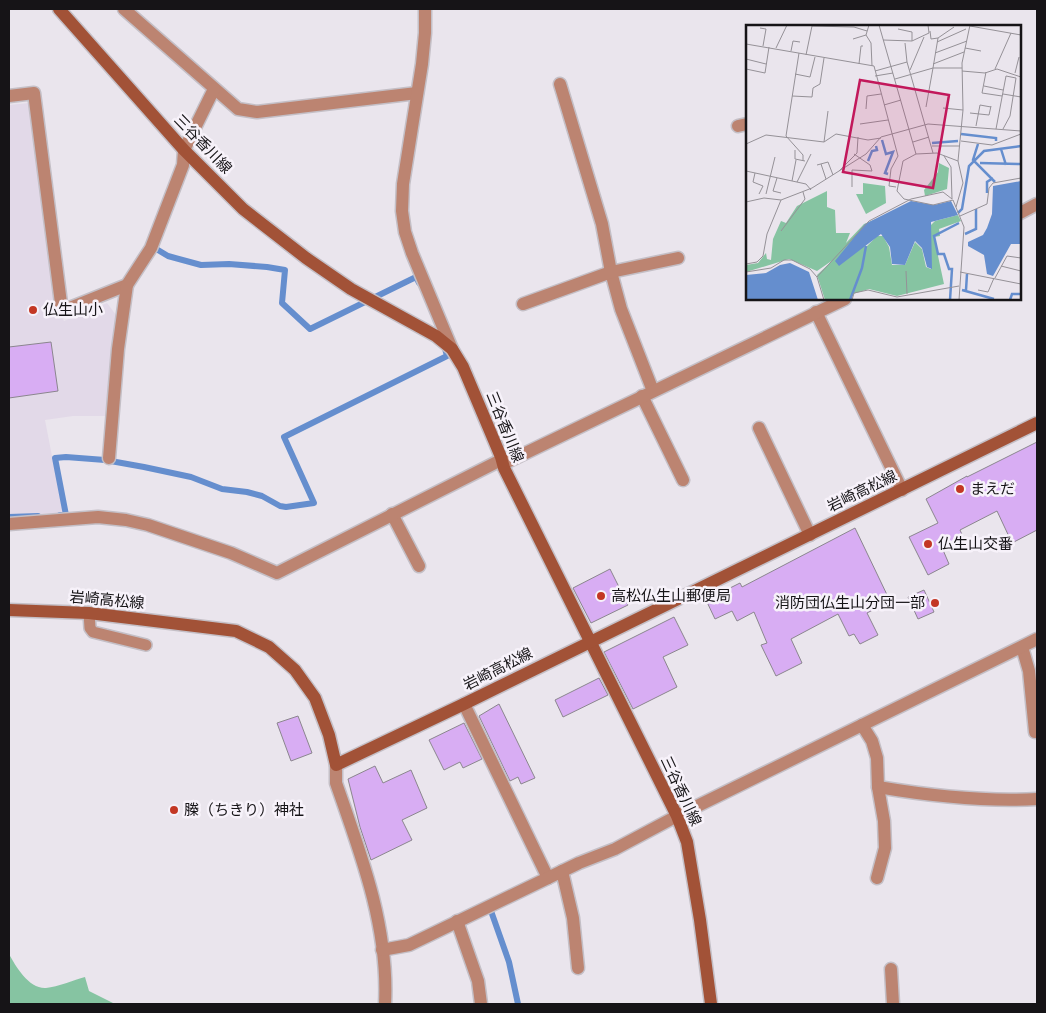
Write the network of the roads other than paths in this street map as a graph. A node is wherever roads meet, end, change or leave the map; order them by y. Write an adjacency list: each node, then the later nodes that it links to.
1 (58, 9): 8 (main road, 三谷香川線)
2 (124, 9): 5 (street)
3 (425, 9): 6 (street)
4 (560, 84): 12 (street)
5 (214, 89): 6 (street); 8 (street)
6 (418, 94): 17 (street)
7 (9, 96): 13 (street)
8 (184, 150): 13 (street); 17 (main road, 三谷香川線)
9 (1037, 204): 10 (street)
10 (1021, 212)
11 (678, 258): 12 (street)
12 (611, 272): 15 (street); 18 (street)
13 (127, 284): 21 (street)
14 (843, 300): 16 (street)
15 (523, 304)
16 (816, 312): 18 (street); 24 (street)
17 (452, 349): 22 (main road, 三谷香川線)
18 (647, 394): 22 (street); 23 (street)
19 (1037, 423): 24 (main road, 岩崎高松線)
20 (760, 428): 27 (street)
21 (108, 458)
22 (502, 462): 25 (street); 32 (main road, 三谷香川線)
23 (683, 480)
24 (902, 490): 27 (main road, 岩崎高松線)
25 (392, 514): 26 (street); 28 (street)
26 (9, 524)
27 (810, 535): 32 (main road, 岩崎高松線)
28 (419, 566)
29 (9, 610): 30 (main road, 岩崎高松線)
30 (89, 613): 33 (lane); 38 (main road, 岩崎高松線)
31 (1037, 640): 34 (street)
32 (590, 642): 35 (main road, 岩崎高松線); 41 (main road, 三谷香川線)
33 (146, 645)
34 (1022, 647): 36 (street); 37 (street)
35 (464, 704): 38 (main road, 岩崎高松線); 43 (street)
36 (862, 725): 39 (street); 41 (street)
37 (1035, 732)
38 (336, 765): 46 (street)
39 (878, 787): 40 (street); 44 (street)
40 (1037, 799)
41 (677, 816): 42 (street); 51 (main road, 三谷香川線)
42 (562, 872): 43 (street); 47 (street)
43 (548, 878): 45 (street)
44 (876, 878)
45 (456, 921): 46 (street); 50 (street)
46 (382, 950): 49 (street)
47 (578, 968)
48 (891, 969): 52 (street)
49 (385, 1004)
50 (481, 1004)
51 (711, 1004)
52 (893, 1004)

